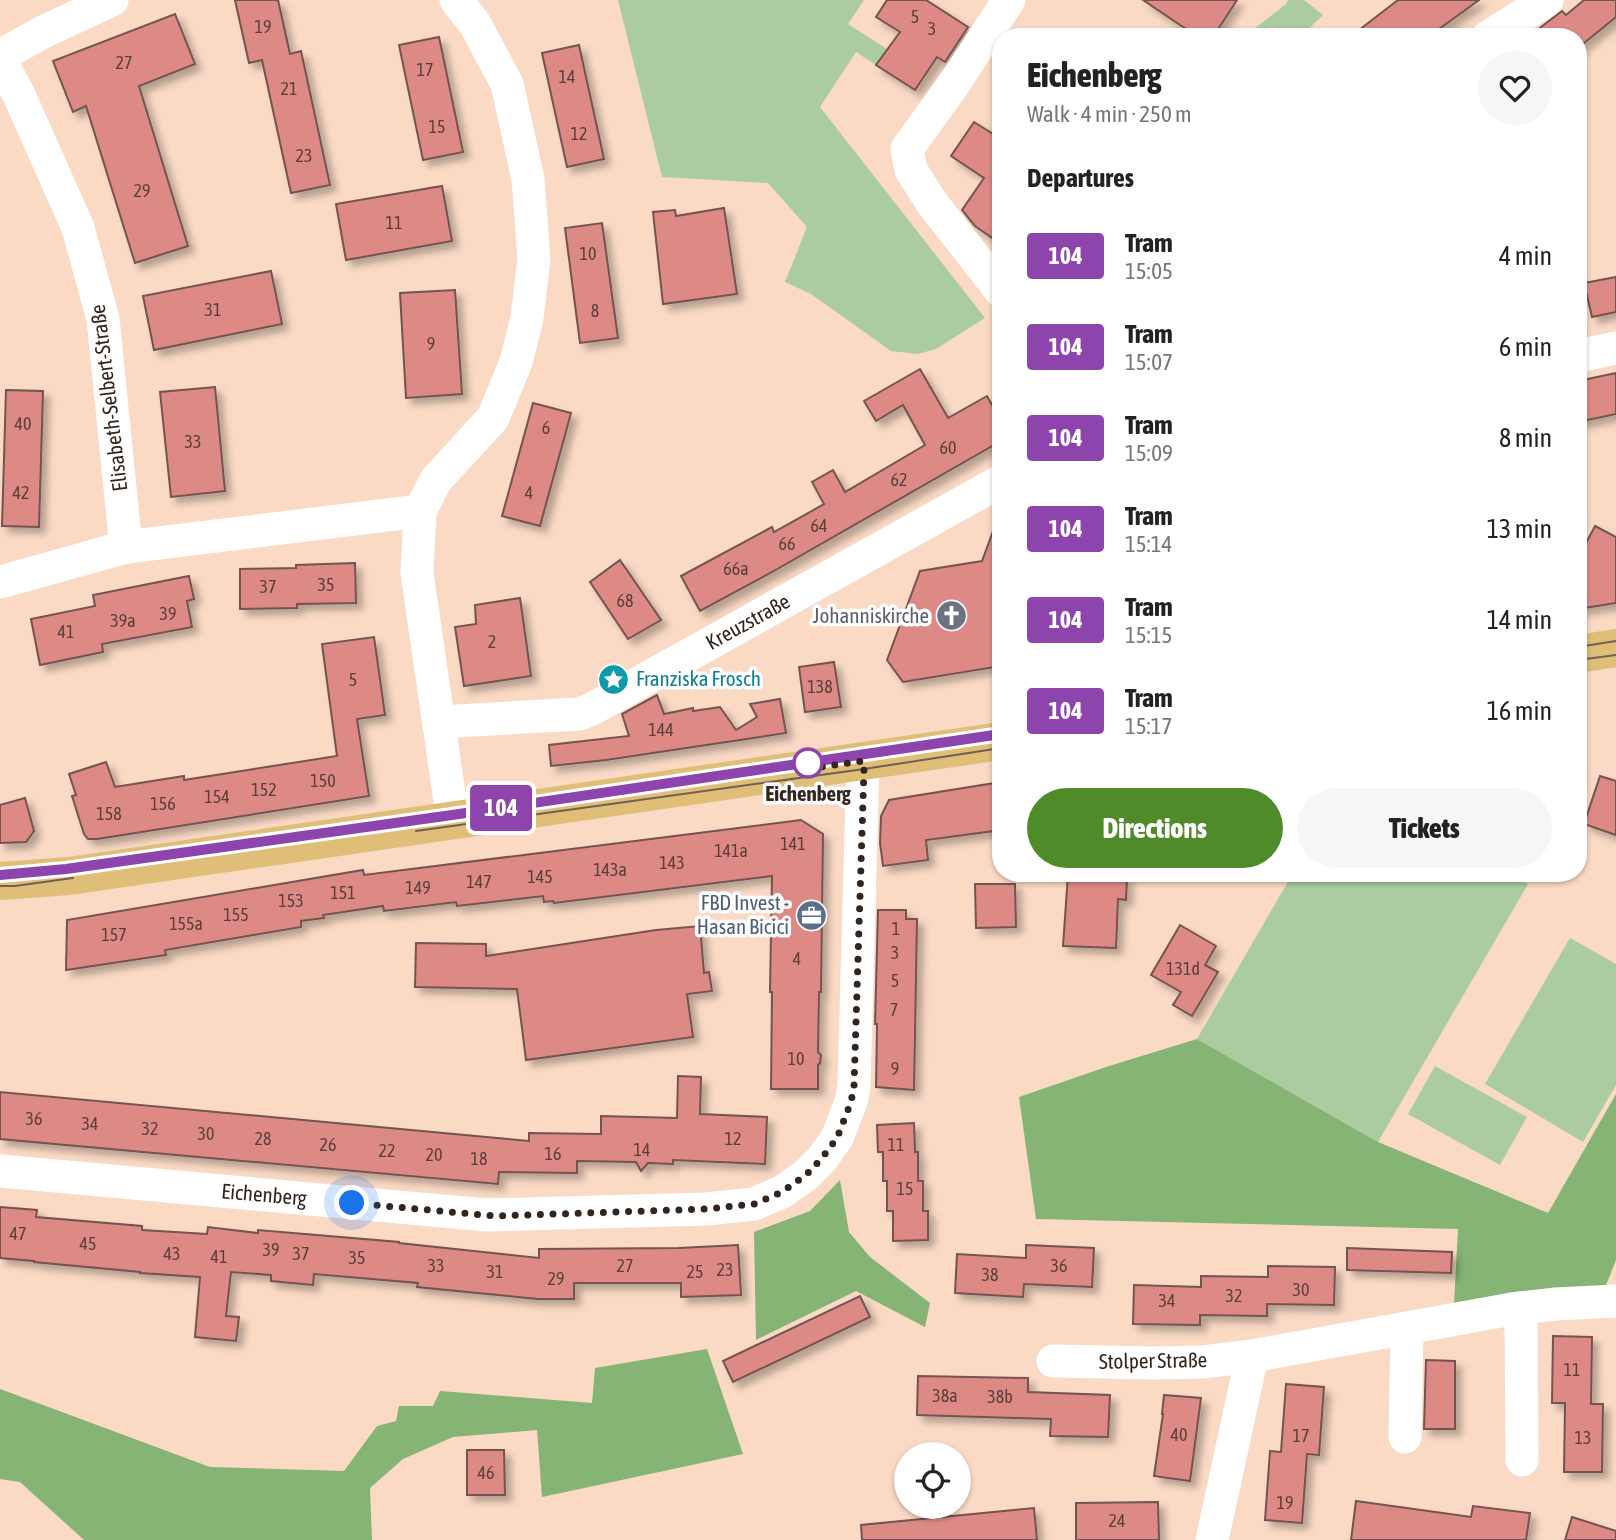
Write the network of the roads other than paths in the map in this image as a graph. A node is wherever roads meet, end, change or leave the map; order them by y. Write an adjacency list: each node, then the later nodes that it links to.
1 (112, 0): 11 (street, Elisabeth-Selbert-Straße)
2 (456, 0): 10 (street)
3 (1009, 0): 6 (street)
4 (1547, 0): 5 (street)
5 (1502, 28)
6 (992, 280)
7 (1616, 348): 8 (street)
8 (1587, 354)
9 (992, 486): 15 (street, Kreuzstraße)
10 (420, 511): 11 (street); 15 (street)
11 (126, 547): 12 (street)
12 (0, 582)
13 (1616, 648): 14 (main road)
14 (1587, 653)
15 (440, 722): 18 (street)
16 (992, 742): 17 (main road)
17 (863, 761): 18 (main road); 20 (street, Eichenberg)
18 (453, 821): 19 (main road)
19 (0, 881)
20 (0, 1171)
21 (1616, 1301): 22 (street, Stolper Straße)
22 (1521, 1308): 23 (street, Stolper Straße); 27 (street)
23 (1407, 1328): 24 (street, Stolper Straße); 26 (street)
24 (1257, 1355): 25 (street, Stolper Straße); 28 (street)
25 (1053, 1361)
26 (1405, 1437)
27 (1522, 1460)
28 (1212, 1540)

